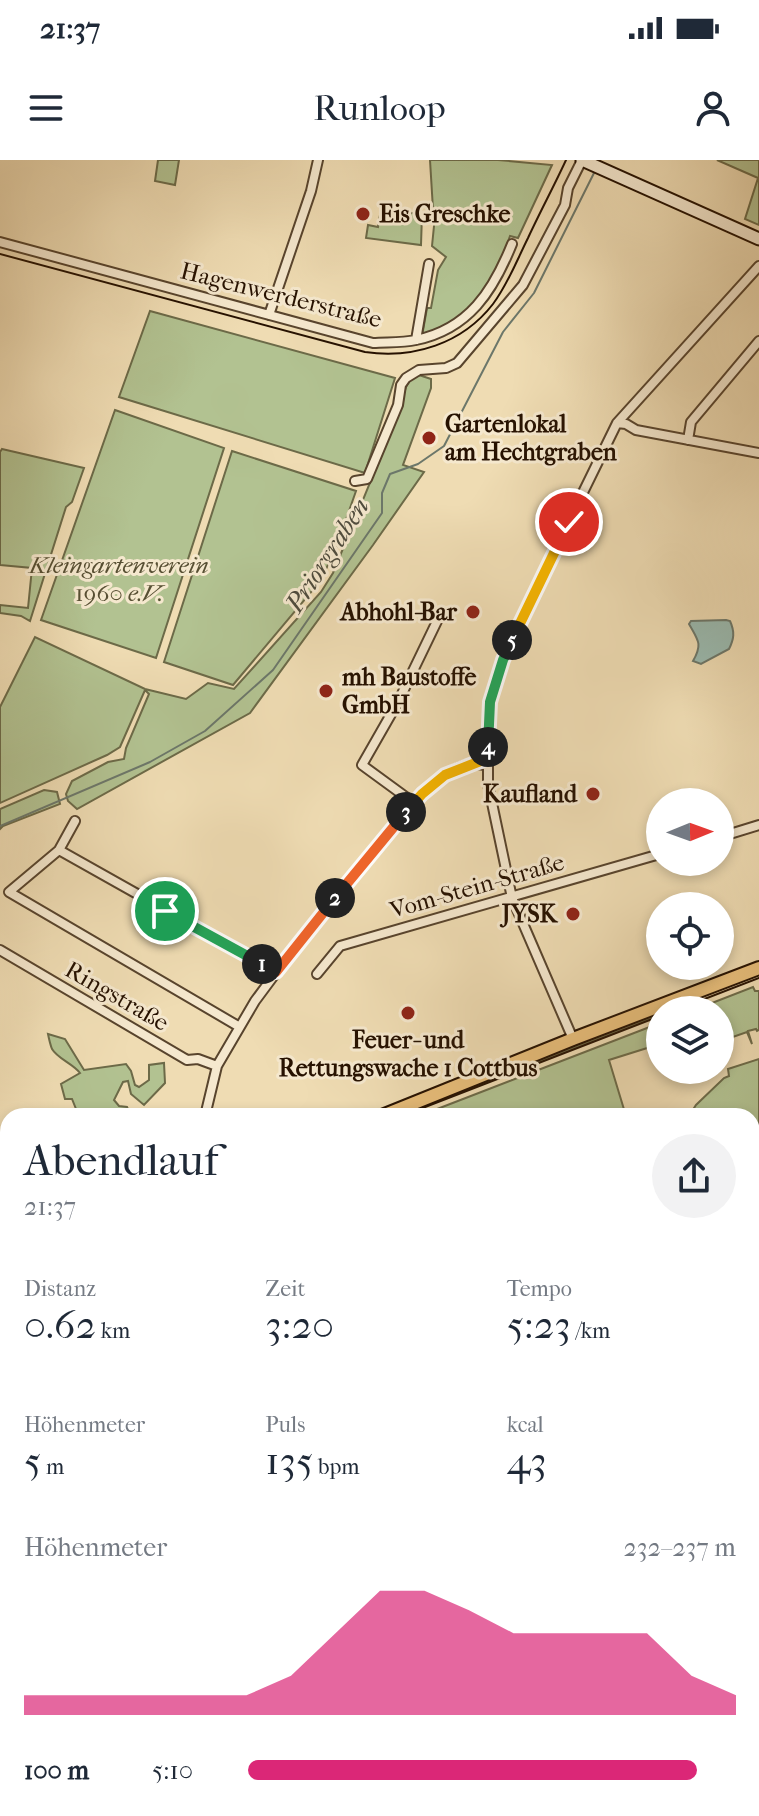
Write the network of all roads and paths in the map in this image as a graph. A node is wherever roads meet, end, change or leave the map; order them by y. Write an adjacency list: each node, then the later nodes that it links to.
1 (318, 160): 8 (street)
2 (584, 161): 3 (street); 14 (street)
3 (759, 239)
4 (0, 242): 8 (street, Hagenwerderstraße)
5 (512, 244): 9 (street, Hagenwerderstraße)
6 (429, 264): 9 (street)
7 (759, 266): 11 (street)
8 (269, 315): 9 (street, Hagenwerderstraße)
9 (416, 340)
10 (759, 341): 12 (street)
11 (617, 423): 12 (street); 16 (street)
12 (688, 440): 13 (street)
13 (759, 453)
14 (355, 481)
15 (440, 615): 17 (street)
16 (488, 761): 17 (street); 23 (street)
17 (414, 803): 26 (street)
18 (75, 821): 21 (street)
19 (759, 825): 20 (street)
20 (734, 833)
21 (59, 850): 26 (street); 28 (street, Ringstraße)
22 (646, 858): 23 (street, Vom-Stein-Straße)
23 (512, 898): 27 (street, Vom-Stein-Straße); 29 (street)
24 (0, 950): 30 (street, Ringstraße)
25 (759, 968): 29 (main road)
26 (276, 972): 28 (street)
27 (317, 974)
28 (238, 1026): 30 (street)
29 (573, 1039): 32 (main road)
30 (217, 1066): 31 (street)
31 (207, 1108)
32 (402, 1108)

